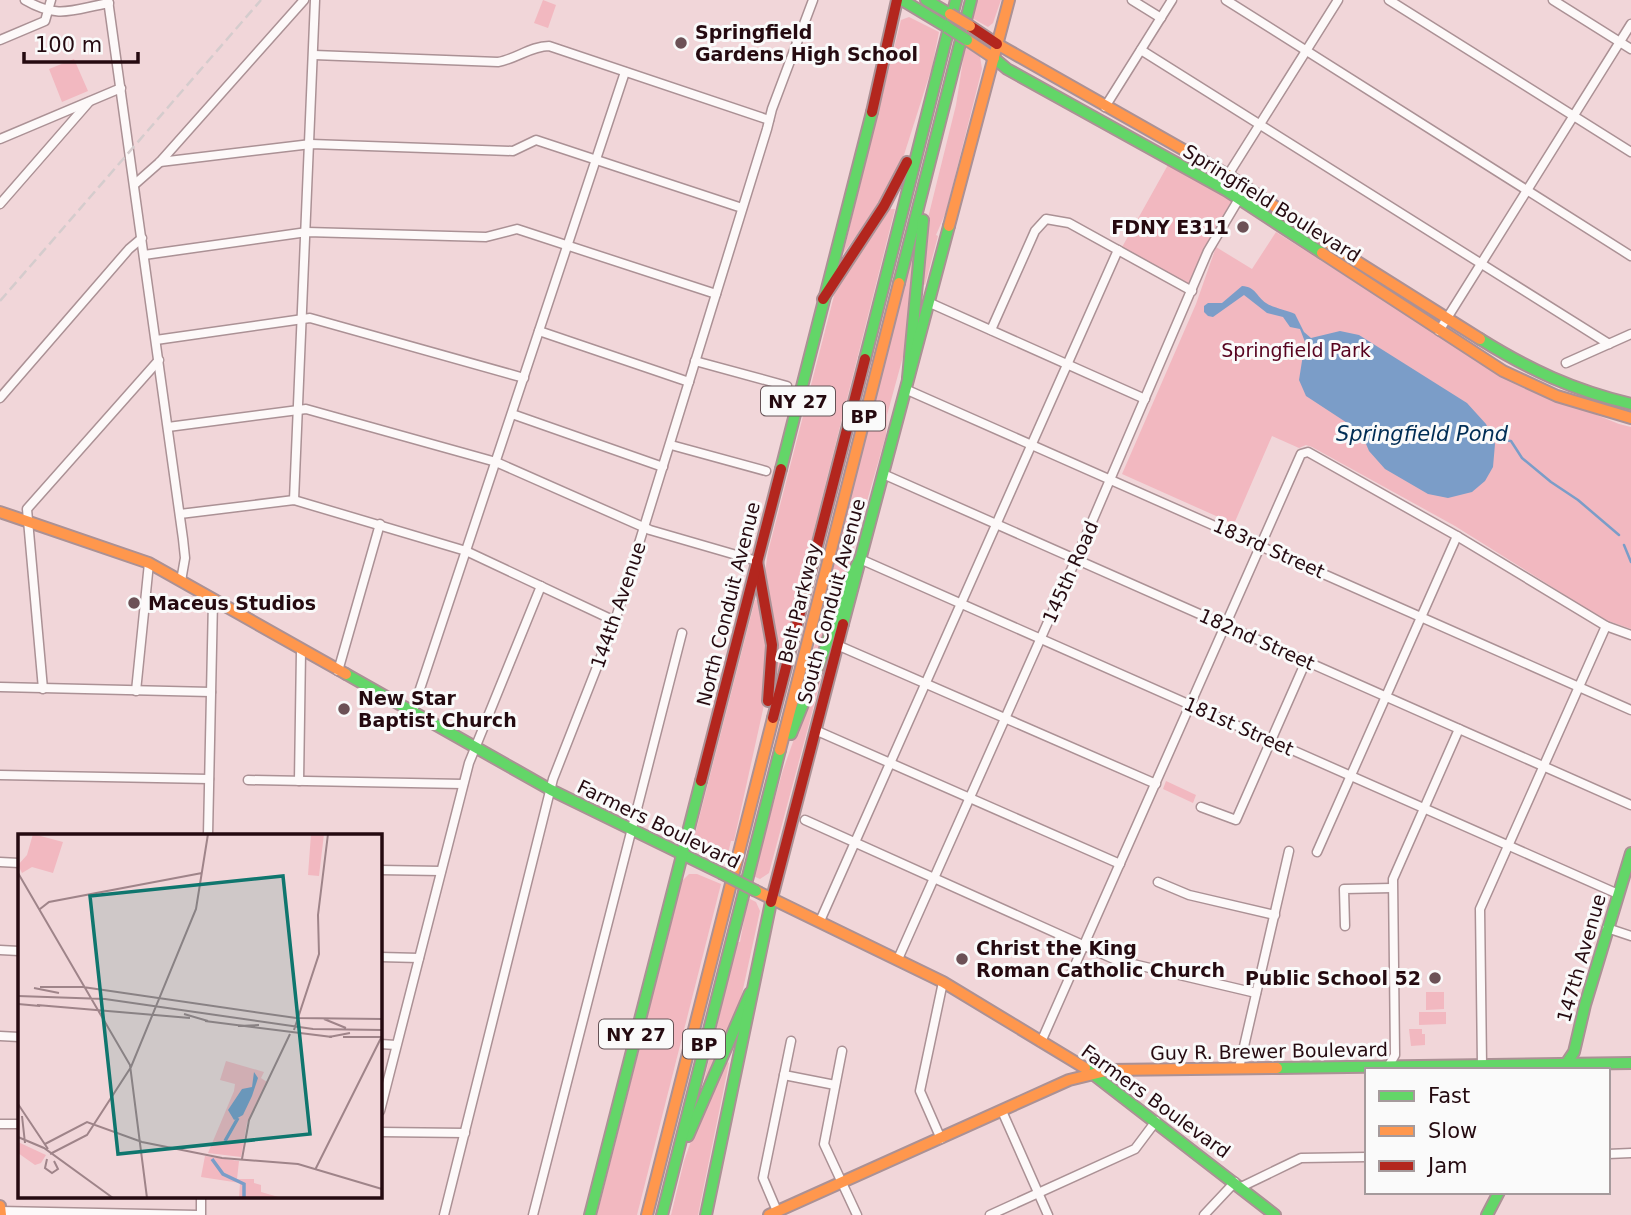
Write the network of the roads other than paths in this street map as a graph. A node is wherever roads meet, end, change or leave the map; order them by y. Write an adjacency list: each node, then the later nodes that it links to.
1 (25, 0): 18 (street)
2 (51, 0): 18 (street)
3 (304, 0): 42 (street)
4 (315, 0): 27 (street)
5 (813, 0): 36 (street, 144th Avenue)
6 (899, 0): 28 (main road, Springfield Boulevard, bridge); 59 (main road, North Conduit Avenue / NY 27)
7 (956, 0): 33 (main road, Belt Parkway / BP)
8 (971, 0): 35 (main road, Belt Parkway / BP)
9 (1009, 0): 23 (main road, South Conduit Avenue)
10 (1132, 0): 19 (street)
11 (1172, 0): 19 (street)
12 (1226, 0): 26 (street)
13 (1338, 0): 26 (street)
14 (1389, 0): 34 (street)
15 (1553, 0): 22 (street)
16 (109, 1): 18 (street); 30 (street)
17 (928, 1): 23 (main road, Springfield Boulevard, bridge)
18 (48, 10): 21 (street)
19 (1161, 18): 25 (street)
20 (1631, 24): 22 (street)
21 (0, 40)
22 (1620, 42): 24 (street); 34 (street)
23 (997, 44): 28 (main road, South Conduit Avenue); 32 (main road, Springfield Boulevard)
24 (1631, 49)
25 (1141, 50): 32 (street); 37 (street)
26 (1306, 51): 37 (street); 46 (street)
27 (314, 55): 29 (street); 39 (street)
28 (994, 58): 47 (main road, Springfield Boulevard); 60 (main road, South Conduit Avenue)
29 (625, 72): 36 (street); 41 (street)
30 (121, 88): 31 (street); 44 (street)
31 (89, 102): 38 (street); 48 (street)
32 (1105, 107): 43 (main road, Springfield Boulevard)
33 (927, 112): 59 (main road); 147 (main road, Belt Parkway / BP)
34 (1573, 116): 40 (street); 46 (street)
35 (940, 119): 75 (main road); 144 (main road, Belt Parkway / BP)
36 (769, 120): 49 (street, 144th Avenue)
37 (1259, 124): 43 (street); 56 (street)
38 (0, 139)
39 (310, 144): 41 (street); 42 (street); 50 (street)
40 (1631, 152)
41 (596, 159): 49 (street); 52 (street)
42 (160, 162): 44 (street)
43 (1228, 175): 45 (main road, Springfield Boulevard)
44 (135, 184): 51 (street)
45 (1245, 187): 47 (street, 145th Road); 61 (main road, Springfield Boulevard)
46 (1527, 190): 55 (street); 56 (street)
47 (1238, 200): 57 (street, 145th Road); 65 (main road, Springfield Boulevard)
48 (0, 204)
49 (741, 208): 58 (street, 144th Avenue)
50 (307, 232): 52 (street); 54 (street); 62 (street)
51 (142, 238): 54 (street); 77 (street)
52 (568, 245): 58 (street); 64 (street)
53 (1118, 250): 57 (street); 63 (street); 72 (street)
54 (144, 255): 67 (street)
55 (1631, 256)
56 (1480, 263): 61 (street); 68 (street)
57 (1192, 291): 78 (street, 145th Road)
58 (716, 294): 70 (street, 144th Avenue)
59 (824, 299): 103 (main road, North Conduit Avenue / NY 27)
60 (930, 303): 63 (street); 75 (main road, South Conduit Avenue)
61 (1446, 319): 65 (street); 79 (main road, Springfield Boulevard)
62 (303, 321): 67 (street); 73 (street); 80 (street)
63 (991, 330): 72 (street)
64 (539, 331): 73 (street); 74 (street)
65 (1439, 331): 82 (main road, Springfield Boulevard)
66 (1631, 334): 68 (street)
67 (156, 340): 69 (street)
68 (1609, 344): 71 (street)
69 (159, 360): 83 (street); 94 (street)
70 (695, 361): 74 (street, 144th Avenue); 76 (street)
71 (1566, 363)
72 (1067, 364): 78 (street); 84 (street)
73 (524, 378): 81 (street)
74 (689, 382): 85 (street, 144th Avenue)
75 (907, 384): 84 (street, 183rd Street); 89 (main road, South Conduit Avenue)
76 (787, 386)
77 (0, 398)
78 (1145, 399): 90 (street, 145th Road)
79 (1631, 404)
80 (299, 410): 83 (street); 86 (street); 91 (street)
81 (512, 414): 86 (street); 87 (street)
82 (1631, 418)
83 (168, 427): 93 (street)
84 (1031, 444): 90 (street, 183rd Street); 96 (street)
85 (671, 445): 87 (street, 144th Avenue); 88 (street)
86 (496, 462): 97 (street); 100 (street)
87 (663, 467): 97 (street, 144th Avenue)
88 (766, 471)
89 (883, 474): 96 (street, 182nd Street); 101 (main road, South Conduit Avenue)
90 (1111, 479): 99 (street, 183rd Street); 102 (street, 145th Road)
91 (294, 500): 93 (street); 95 (street)
92 (0, 512): 94 (main road, Farmers Boulevard)
93 (180, 514): 105 (street)
94 (26, 521): 104 (main road, Farmers Boulevard); 123 (street)
95 (380, 524): 100 (street); 119 (street)
96 (996, 524): 102 (street, 182nd Street); 108 (street)
97 (644, 527): 103 (street); 110 (street, 144th Avenue)
98 (1457, 536): 99 (street); 109 (street); 112 (street)
99 (1261, 545): 109 (street, 183rd Street); 111 (street)
100 (466, 551): 106 (street); 129 (street)
101 (860, 559): 108 (street, 181st Street); 116 (main road, South Conduit Avenue); 144 (main road)
102 (1076, 559): 111 (street, 182nd Street); 115 (street, 145th Road)
103 (757, 561): 147 (main road); 159 (main road, North Conduit Avenue / NY 27)
104 (149, 563): 105 (main road, Farmers Boulevard); 124 (street)
105 (181, 581): 107 (main road, Farmers Boulevard)
106 (541, 586): 110 (street); 134 (street)
107 (213, 600): 117 (main road, Farmers Boulevard); 125 (street)
108 (961, 603): 115 (street, 181st Street); 120 (street)
109 (1421, 617): 122 (street, 183rd Street); 126 (street)
110 (615, 621): 145 (street, 144th Avenue)
111 (1226, 625): 118 (street, 182nd Street); 127 (street)
112 (1606, 626): 114 (street); 122 (street)
113 (682, 633): 152 (street)
114 (1631, 635)
115 (1041, 638): 127 (street, 181st Street); 130 (street, 145th Road)
116 (837, 645): 120 (street); 132 (main road, South Conduit Avenue)
117 (301, 651): 119 (main road, Farmers Boulevard); 141 (street)
118 (1306, 661): 126 (street, 182nd Street); 133 (street)
119 (338, 671): 129 (main road, Farmers Boulevard)
120 (926, 683): 130 (street); 135 (street)
121 (0, 687): 123 (street)
122 (1578, 687): 128 (street, 183rd Street); 136 (street)
123 (43, 689): 124 (street)
124 (136, 691): 125 (street)
125 (211, 692): 139 (street)
126 (1385, 696): 131 (street, 182nd Street); 138 (street)
127 (1191, 705): 133 (street, 181st Street); 143 (street)
128 (1631, 710)
129 (412, 713): 134 (main road, Farmers Boulevard)
130 (1005, 718): 143 (street); 146 (street, 145th Road)
131 (1460, 729): 136 (street, 182nd Street); 150 (street)
132 (815, 730): 135 (street); 169 (main road, South Conduit Avenue)
133 (1270, 740): 138 (street, 181st Street); 149 (street)
134 (475, 748): 142 (street); 145 (main road, Farmers Boulevard)
135 (890, 762): 146 (street); 154 (street)
136 (1544, 766): 148 (street, 182nd Street); 155 (street)
137 (0, 775): 139 (street)
138 (1350, 775): 150 (street, 181st Street); 157 (street)
139 (209, 779): 153 (street)
140 (248, 780): 141 (street)
141 (299, 781): 142 (street)
142 (463, 784): 164 (street)
143 (1156, 784): 162 (street)
144 (769, 787): 212 (main road, Belt Parkway / BP)
145 (551, 790): 152 (main road, Farmers Boulevard); 205 (street, 144th Avenue)
146 (970, 798): 162 (street); 165 (street, 145th Road)
147 (751, 800): 221 (main road, Belt Parkway / BP)
148 (1631, 805)
149 (1201, 807)
150 (1424, 809): 155 (street, 181st Street); 167 (street)
151 (805, 820): 154 (street)
152 (631, 829): 159 (main road, Farmers Boulevard); 219 (street)
153 (208, 834)
154 (855, 842): 165 (street); 171 (street)
155 (1508, 846): 168 (street, 181st Street); 192 (street)
156 (1289, 851): 170 (street)
157 (1317, 852)
158 (1631, 853): 168 (main road, 147th Avenue)
159 (682, 854): 169 (main road, Farmers Boulevard, bridge); 220 (main road, North Conduit Avenue / NY 27)
160 (0, 862): 161 (street)
161 (18, 863)
162 (1120, 864): 175 (street)
163 (382, 870): 164 (street)
164 (441, 871): 179 (street)
165 (935, 877): 175 (street); 180 (street, 145th Road)
166 (1158, 882): 170 (street)
167 (1392, 888): 172 (street); 195 (street)
168 (1618, 894): 173 (main road, 147th Avenue)
169 (771, 898): 171 (main road, Farmers Boulevard); 182 (main road, South Conduit Avenue)
170 (1275, 915): 183 (street)
171 (820, 921): 180 (main road, Farmers Boulevard)
172 (1345, 926)
173 (1608, 928): 174 (street); 193 (main road, 147th Avenue)
174 (1631, 936)
175 (1085, 945): 183 (street); 187 (street)
176 (0, 950): 177 (street)
177 (18, 951)
178 (382, 957): 179 (street)
179 (419, 958): 189 (street)
180 (898, 959): 181 (main road, Farmers Boulevard)
181 (943, 982): 187 (main road, Farmers Boulevard); 206 (street)
182 (750, 993): 212 (main road); 223 (main road, South Conduit Avenue)
183 (1256, 993): 194 (street)
184 (0, 1037): 185 (street)
185 (18, 1037)
186 (791, 1041): 197 (street)
187 (1041, 1042): 196 (main road, Farmers Boulevard)
188 (382, 1044): 189 (street)
189 (396, 1045): 199 (street)
190 (842, 1051): 198 (street)
191 (1631, 1063): 193 (main road, Guy R. Brewer Boulevard)
192 (1482, 1065): 193 (main road, Guy R. Brewer Boulevard); 195 (main road, Guy R. Brewer Boulevard)
193 (1564, 1067)
194 (1239, 1068): 195 (main road, Guy R. Brewer Boulevard); 196 (main road, Guy R. Brewer Boulevard)
195 (1387, 1068)
196 (1093, 1073): 200 (main road, Guy R. Brewer Boulevard); 201 (main road, Farmers Boulevard)
197 (784, 1075): 198 (street); 216 (street)
198 (835, 1085): 210 (street)
199 (382, 1103)
200 (1002, 1111): 206 (main road, Guy R. Brewer Boulevard); 213 (street)
201 (1156, 1121): 211 (main road, Farmers Boulevard); 213 (street)
202 (0, 1124): 203 (street)
203 (18, 1124)
204 (382, 1132): 205 (street)
205 (465, 1133): 218 (street, 144th Avenue)
206 (941, 1139): 210 (main road, Guy R. Brewer Boulevard)
207 (1631, 1153): 208 (street)
208 (1610, 1154)
209 (1365, 1157): 211 (street)
210 (843, 1183): 216 (main road, Guy R. Brewer Boulevard); 224 (street)
211 (1238, 1184): 227 (street); 228 (main road, Farmers Boulevard)
212 (667, 1189): 222 (main road, Belt Parkway / BP)
213 (1038, 1193): 225 (street); 226 (street)
214 (1498, 1194): 229 (main road)
215 (0, 1211): 217 (street)
216 (773, 1213)
217 (199, 1215)
218 (444, 1215)
219 (533, 1215)
220 (590, 1215)
221 (647, 1215)
222 (662, 1215)
223 (706, 1215)
224 (857, 1215)
225 (990, 1215)
226 (1048, 1215)
227 (1204, 1215)
228 (1275, 1215)
229 (1488, 1215)

